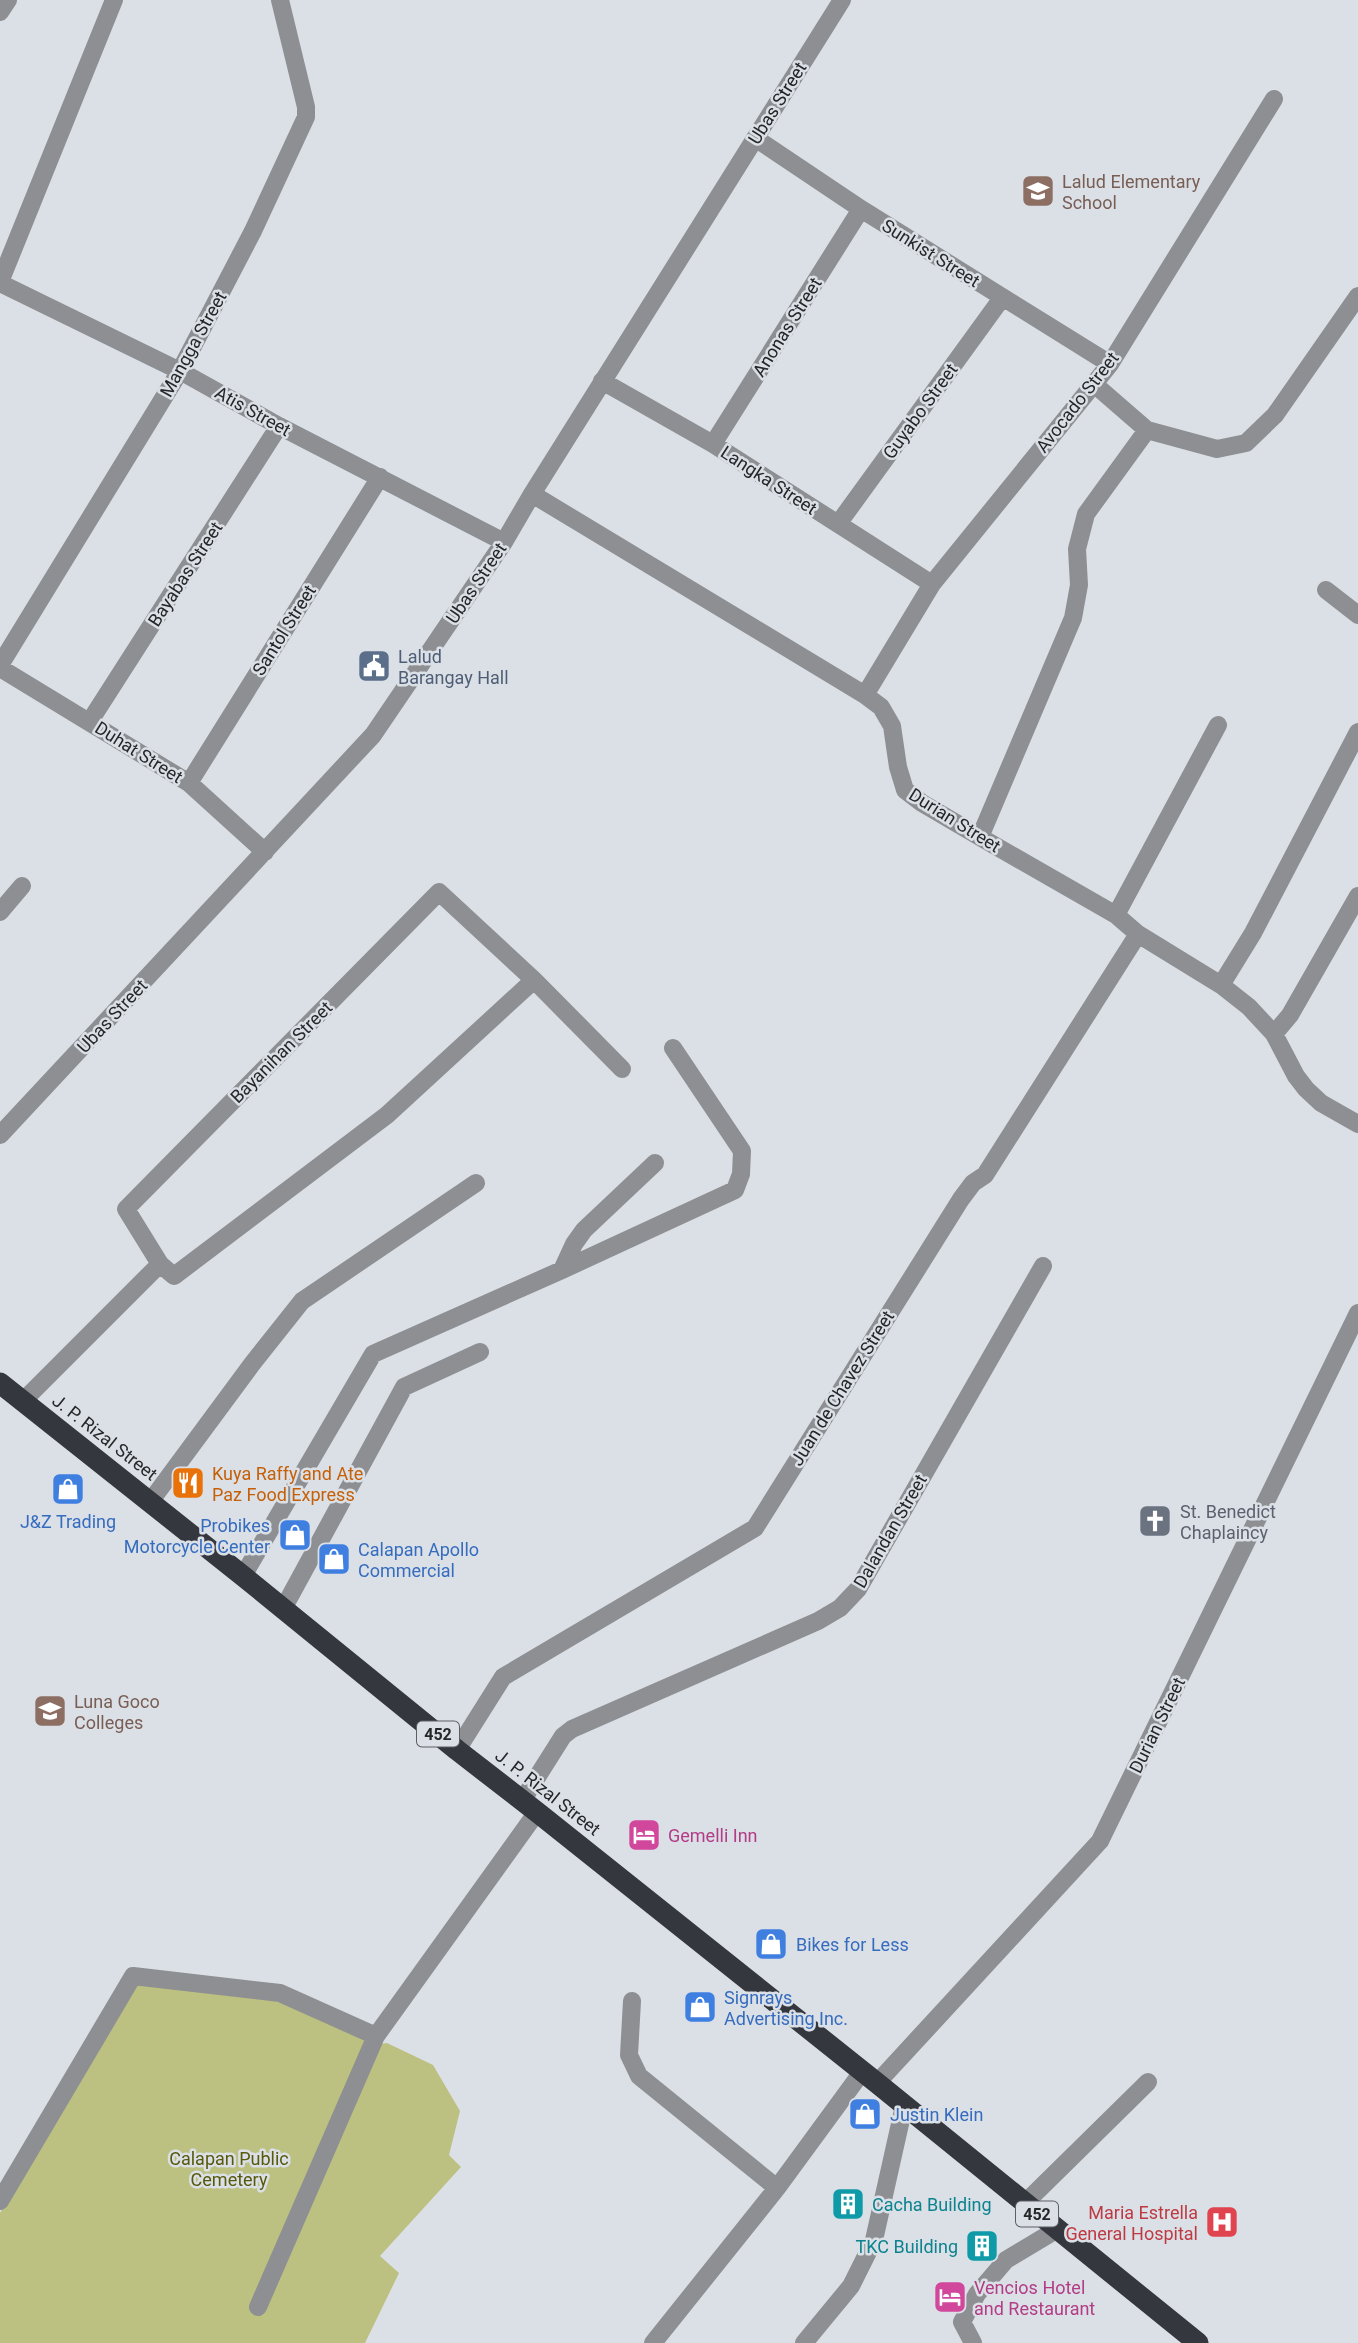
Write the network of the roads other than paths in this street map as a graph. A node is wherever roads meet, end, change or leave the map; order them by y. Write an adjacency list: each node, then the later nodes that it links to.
1 (8, 0): 5 (street)
2 (114, 0): 9 (street)
3 (279, 0): 13 (street, Mangga Street)
4 (842, 0): 7 (street, Ubas Street)
5 (0, 12)
6 (1274, 99): 12 (street, Avocado Street)
7 (755, 138): 8 (street, Sunkist Street); 14 (street, Ubas Street)
8 (861, 209): 11 (street, Sunkist Street); 18 (street, Anonas Street)
9 (0, 282): 13 (street, Atis Street)
10 (1358, 296): 17 (street)
11 (1002, 298): 12 (street, Sunkist Street); 21 (street, Guyabo Street)
12 (1110, 363): 15 (street, Avocado Street)
13 (180, 371): 16 (street, Atis Street); 26 (street, Mangga Street)
14 (602, 381): 18 (street, Langka Street); 20 (street, Ubas Street)
15 (1094, 384): 17 (street); 23 (street, Avocado Street)
16 (279, 426): 19 (street, Atis Street); 28 (street, Bayabas Street)
17 (1147, 430): 32 (street)
18 (713, 444): 21 (street, Langka Street)
19 (380, 477): 22 (street, Atis Street); 31 (street, Santol Street)
20 (532, 494): 22 (street, Ubas Street); 27 (street, Durian Street)
21 (838, 524): 23 (street, Langka Street)
22 (504, 542): 33 (street, Ubas Street)
23 (932, 584): 27 (street, Avocado Street)
24 (1326, 590): 25 (street)
25 (1358, 615)
26 (0, 666): 28 (street, Duhat Street)
27 (865, 695): 32 (street, Durian Street)
28 (90, 721): 31 (street, Duhat Street)
29 (1218, 725): 37 (street)
30 (1358, 732): 40 (street)
31 (189, 783): 33 (street, Duhat Street)
32 (980, 837): 37 (street, Durian Street)
33 (265, 852): 45 (street, Ubas Street)
34 (22, 886): 36 (street)
35 (1358, 897): 41 (street)
36 (0, 912)
37 (1116, 915): 38 (street, Durian Street)
38 (1138, 934): 40 (street, Durian Street); 58 (street, Juan de Chavez Street)
39 (534, 981): 43 (street, Bayanihan Street); 48 (street); 48 (street, Bayanihan Street)
40 (1221, 985): 41 (street, Durian Street)
41 (1273, 1034): 44 (street, Durian Street)
42 (673, 1048): 50 (street)
43 (622, 1069)
44 (1358, 1124)
45 (0, 1135)
46 (655, 1163): 50 (street)
47 (476, 1183): 55 (street)
48 (160, 1264): 54 (street)
49 (1043, 1266): 59 (street, Dalandan Street)
50 (562, 1270): 56 (street)
51 (1358, 1313): 62 (street, Durian Street)
52 (480, 1352): 57 (street)
53 (0, 1383): 54 (highway, J. P. Rizal Street / 452)
54 (23, 1401): 55 (highway, J. P. Rizal Street / 452)
55 (150, 1502): 56 (highway, J. P. Rizal Street / 452)
56 (243, 1576): 57 (highway, J. P. Rizal Street / 452)
57 (283, 1609): 58 (highway, J. P. Rizal Street / 452)
58 (457, 1751): 59 (highway, J. P. Rizal Street / 452)
59 (530, 1806): 61 (street, Dalandan Street); 62 (highway, J. P. Rizal Street / 452)
60 (632, 2001): 65 (street)
61 (376, 2036): 66 (street); 69 (street, Dalandan Street)
62 (870, 2078): 64 (highway, J. P. Rizal Street / 452); 65 (street, Durian Street)
63 (1148, 2082): 67 (street)
64 (904, 2106): 67 (highway, J. P. Rizal Street / 452); 71 (street)
65 (777, 2188): 70 (street, Durian Street)
66 (0, 2201)
67 (1025, 2203): 68 (highway, J. P. Rizal Street / 452)
68 (1056, 2230): 72 (street); 73 (highway, J. P. Rizal Street / 452)
69 (258, 2306)
70 (653, 2343)
71 (804, 2343)
72 (973, 2343)
73 (1198, 2343)

